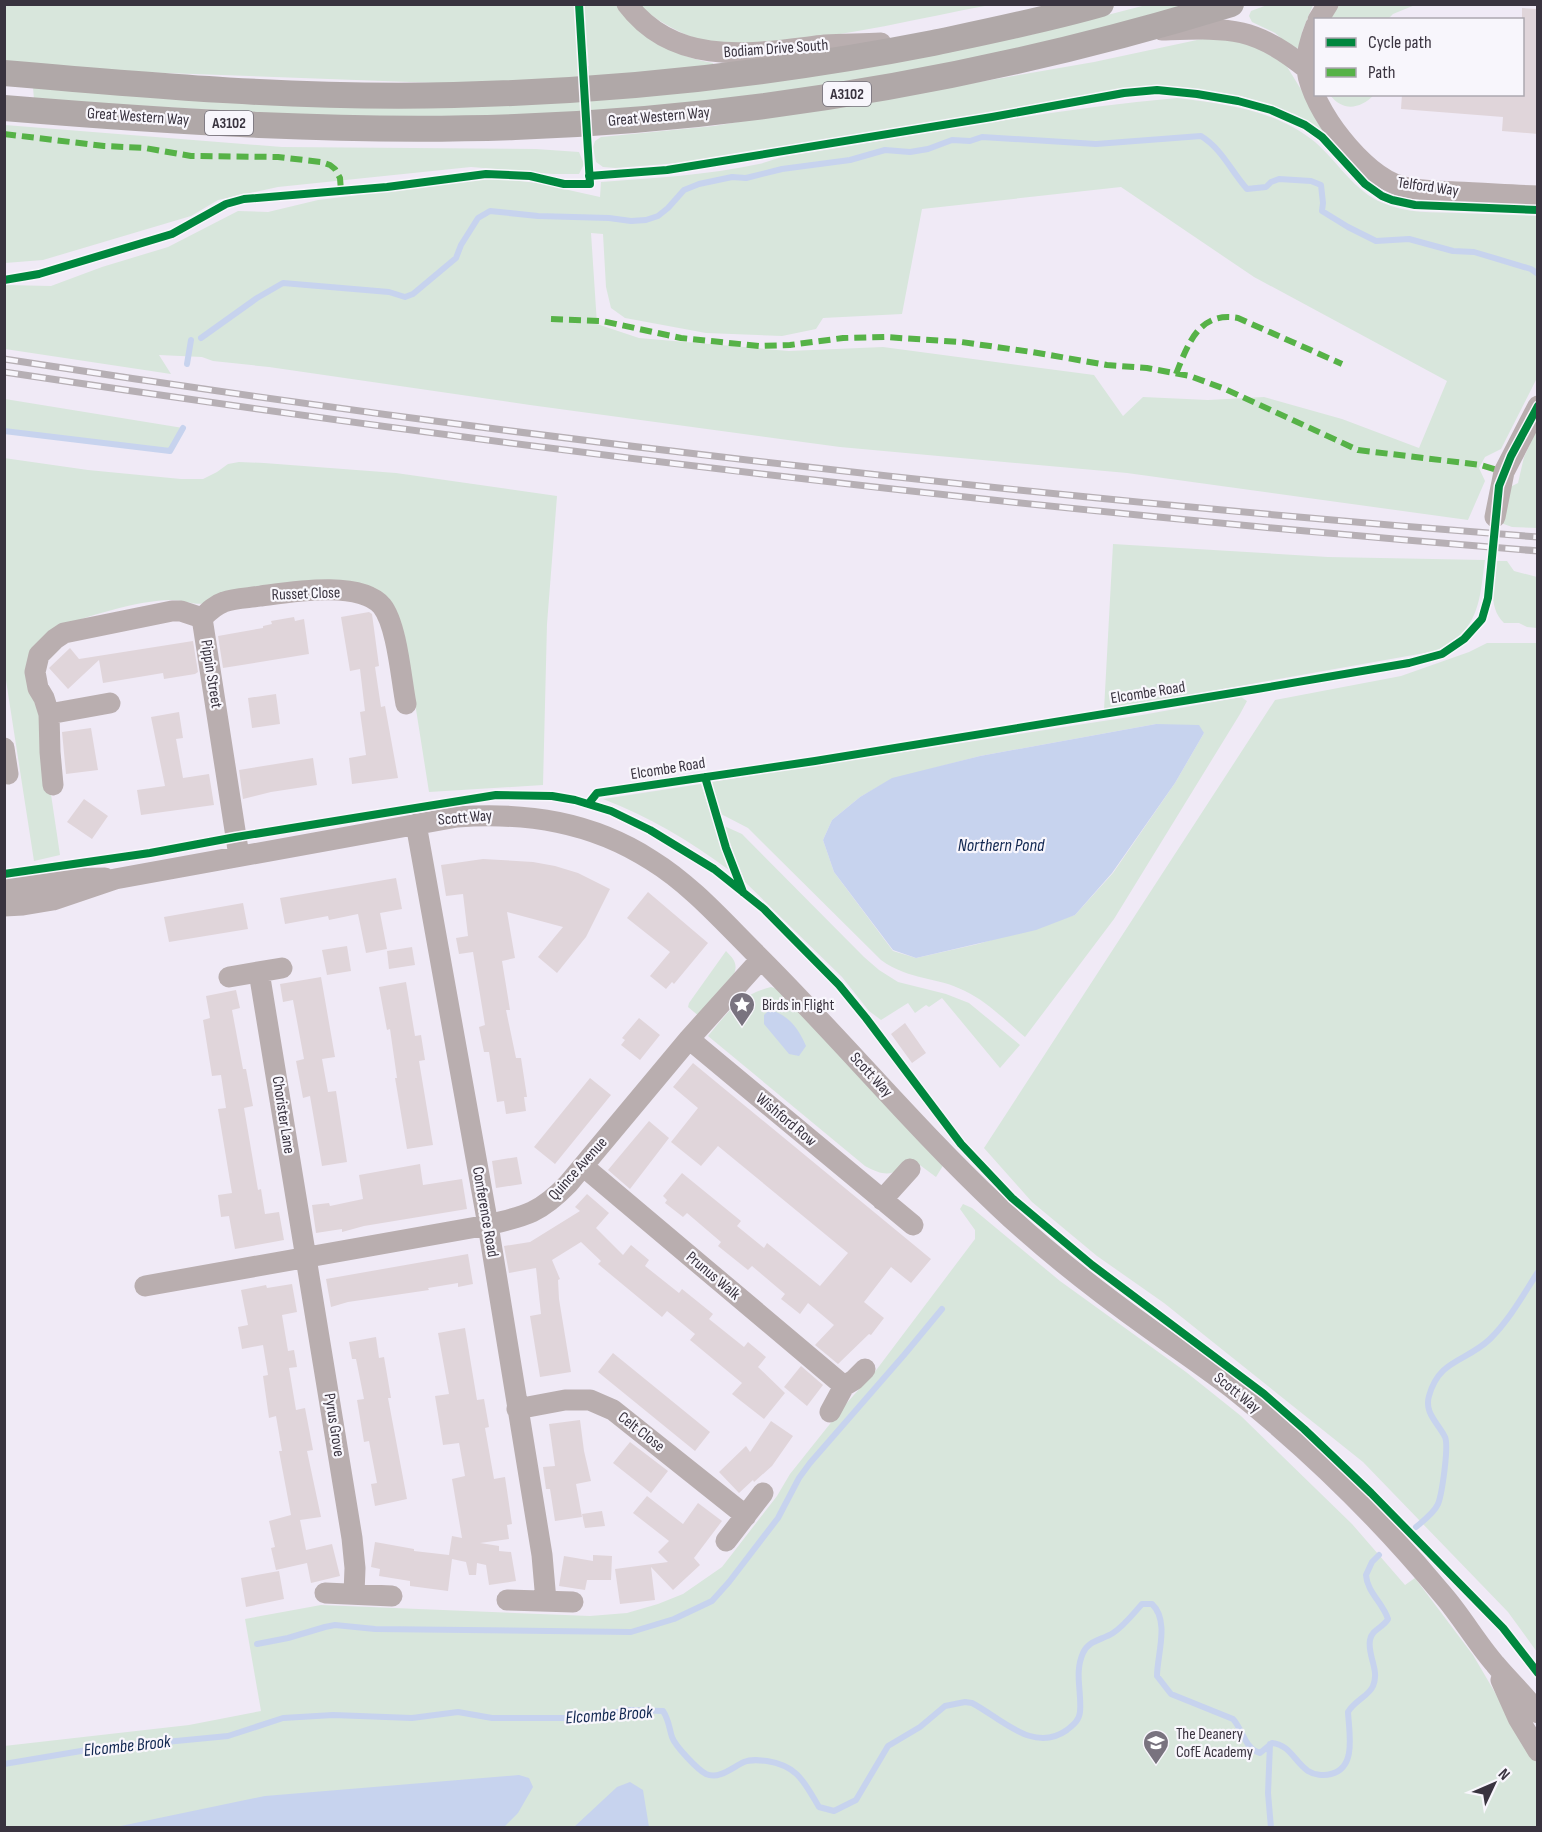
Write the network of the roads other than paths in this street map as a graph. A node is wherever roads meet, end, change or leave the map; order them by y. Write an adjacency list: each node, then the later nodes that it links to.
1 (627, 4): 8 (street, Bodiam Drive South)
2 (1101, 4): 8 (main road, Great Western Way / A3102)
3 (1231, 4): 6 (main road, Great Western Way / A3102)
4 (1328, 4): 5 (street)
5 (1319, 18)
6 (1140, 31): 9 (street); 13 (main road, Great Western Way / A3102)
7 (1314, 35): 9 (street)
8 (939, 41): 10 (main road, Great Western Way / A3102)
9 (1307, 69): 11 (street, Telford Way)
10 (4, 73)
11 (1314, 89)
12 (1317, 96): 14 (street, Telford Way)
13 (4, 108)
14 (1538, 196)
15 (1538, 406): 16 (street)
16 (1495, 517)
17 (202, 618): 19 (street, Russet Close); 20 (street, Pippin Street); 25 (street, Pippin Street)
18 (110, 704): 20 (street)
19 (406, 704)
20 (49, 714): 23 (street, Pippin Street)
21 (4, 748): 22 (street)
22 (8, 774)
23 (53, 785)
24 (416, 824): 25 (street, Scott Way); 29 (street, Scott Way); 37 (street, Conference Road)
25 (239, 856): 26 (street, Scott Way)
26 (115, 879): 27 (street, Scott Way); 28 (street, Scott Way)
27 (4, 889)
28 (4, 906)
29 (761, 959): 33 (street, Quince Avenue); 54 (street, Scott Way)
30 (282, 968): 31 (street)
31 (259, 972): 32 (street); 39 (street, Chorister Lane)
32 (229, 977)
33 (689, 1039): 34 (street, Quince Avenue); 36 (street, Wishford Row)
34 (583, 1166): 37 (street, Quince Avenue); 42 (street, Prunus Walk)
35 (910, 1169): 36 (street)
36 (882, 1200): 38 (street, Wishford Row)
37 (488, 1225): 39 (street, Quince Avenue); 43 (street, Conference Road)
38 (912, 1225)
39 (306, 1258): 40 (street, Quince Avenue); 49 (street, Pyrus Grove)
40 (145, 1286)
41 (865, 1369): 42 (street)
42 (844, 1386): 44 (street)
43 (518, 1409): 46 (street, Celt Close); 52 (street, Conference Road)
44 (830, 1412)
45 (763, 1493): 46 (street)
46 (746, 1516): 47 (street)
47 (726, 1542)
48 (325, 1593): 49 (street)
49 (354, 1594): 50 (street)
50 (392, 1596)
51 (507, 1600): 52 (street)
52 (546, 1601): 53 (street)
53 (573, 1602)
54 (1493, 1662): 55 (street, Scott Way); 56 (street, Scott Way)
55 (1538, 1713)
56 (1538, 1751)

